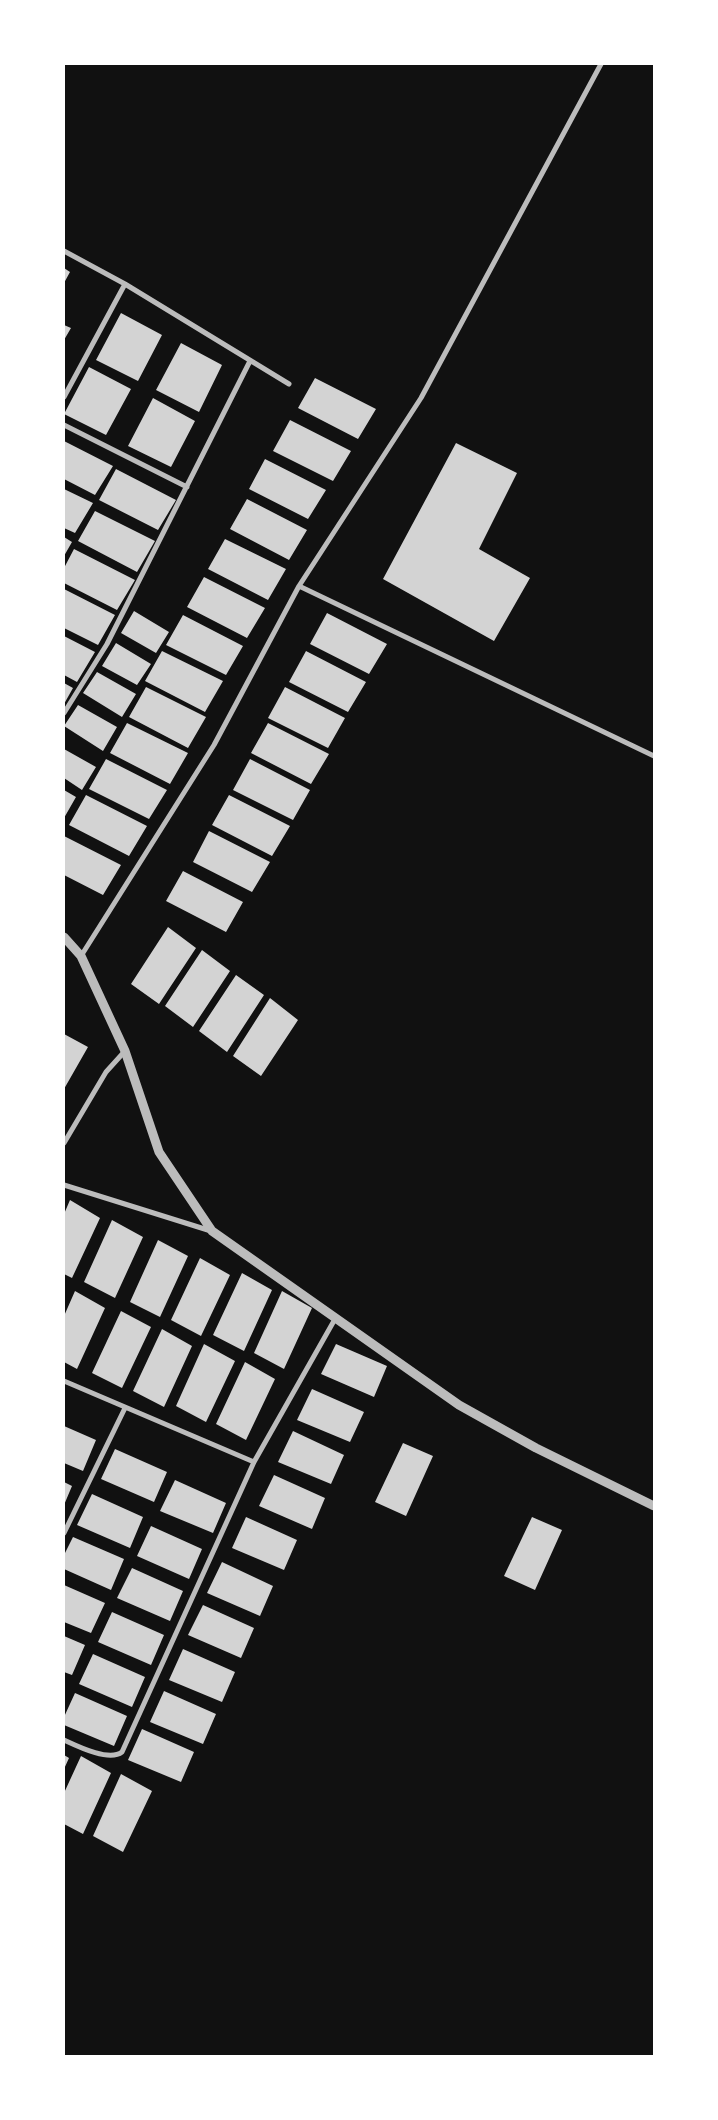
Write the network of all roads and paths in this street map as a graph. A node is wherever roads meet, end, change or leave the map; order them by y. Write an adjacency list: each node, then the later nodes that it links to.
1 (601, 64): 9 (street)
2 (64, 252): 3 (street)
3 (125, 284): 4 (street); 6 (street)
4 (250, 361): 5 (street); 8 (street)
5 (289, 384)
6 (64, 397)
7 (64, 425): 8 (street)
8 (187, 487): 10 (street)
9 (299, 586): 11 (street); 13 (street)
10 (64, 713)
11 (654, 756)
12 (64, 937): 13 (street)
13 (81, 956): 14 (street)
14 (125, 1051): 15 (street); 17 (street)
15 (64, 1143)
16 (64, 1185): 17 (street)
17 (212, 1231): 18 (street)
18 (335, 1319): 21 (street); 22 (street)
19 (64, 1381): 20 (street)
20 (125, 1408): 21 (street); 23 (street)
21 (254, 1462): 24 (street)
22 (654, 1506)
23 (64, 1533)
24 (64, 1740)

